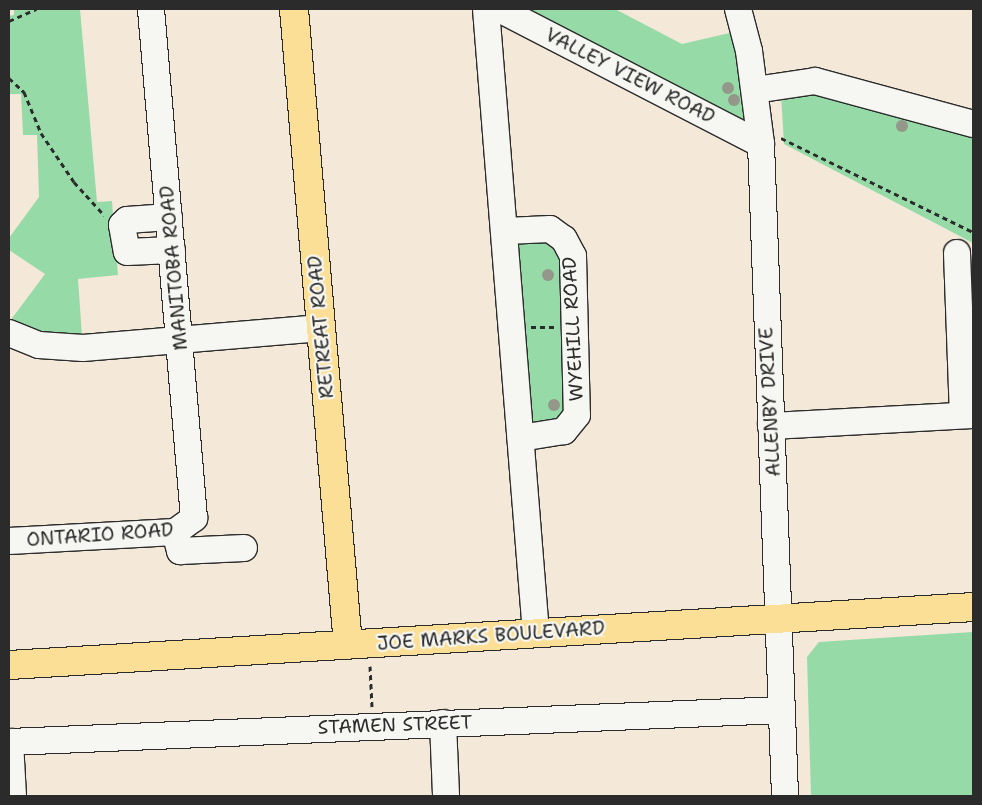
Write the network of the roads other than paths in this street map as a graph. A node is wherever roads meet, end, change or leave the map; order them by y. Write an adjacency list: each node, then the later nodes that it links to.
1 (151, 9): 9 (street, MANITOBA ROAD)
2 (294, 9): 13 (main road, RETREAT ROAD)
3 (486, 9): 10 (street)
4 (499, 9): 8 (street, VALLEY VIEW ROAD)
5 (738, 9): 6 (street, ALLENBY DRIVE)
6 (755, 90): 7 (street); 8 (street, ALLENBY DRIVE)
7 (973, 124)
8 (771, 141): 17 (street, ALLENBY DRIVE)
9 (170, 216): 11 (street, MANITOBA ROAD); 11 (street)
10 (506, 231): 18 (street); 18 (street, WYEHILL ROAD)
11 (172, 250): 15 (street, MANITOBA ROAD)
12 (957, 253): 16 (street)
13 (321, 328): 15 (street); 25 (main road, RETREAT ROAD)
14 (9, 333): 15 (street)
15 (180, 340): 19 (street, MANITOBA ROAD)
16 (968, 415): 17 (street)
17 (771, 426): 23 (street, ALLENBY DRIVE)
18 (521, 438): 24 (street)
19 (182, 529): 20 (street, ONTARIO ROAD); 21 (street)
20 (9, 541)
21 (244, 548)
22 (973, 607): 23 (main road, JOE MARKS BOULEVARD)
23 (779, 619): 24 (main road, JOE MARKS BOULEVARD); 27 (street, ALLENBY DRIVE)
24 (536, 633): 25 (main road, JOE MARKS BOULEVARD)
25 (359, 651): 26 (main road, JOE MARKS BOULEVARD)
26 (9, 665)
27 (781, 710): 28 (street, STAMEN STREET); 32 (street, ALLENBY DRIVE)
28 (443, 723): 29 (street, STAMEN STREET); 31 (street)
29 (9, 742): 30 (street)
30 (13, 796)
31 (446, 796)
32 (785, 796)

